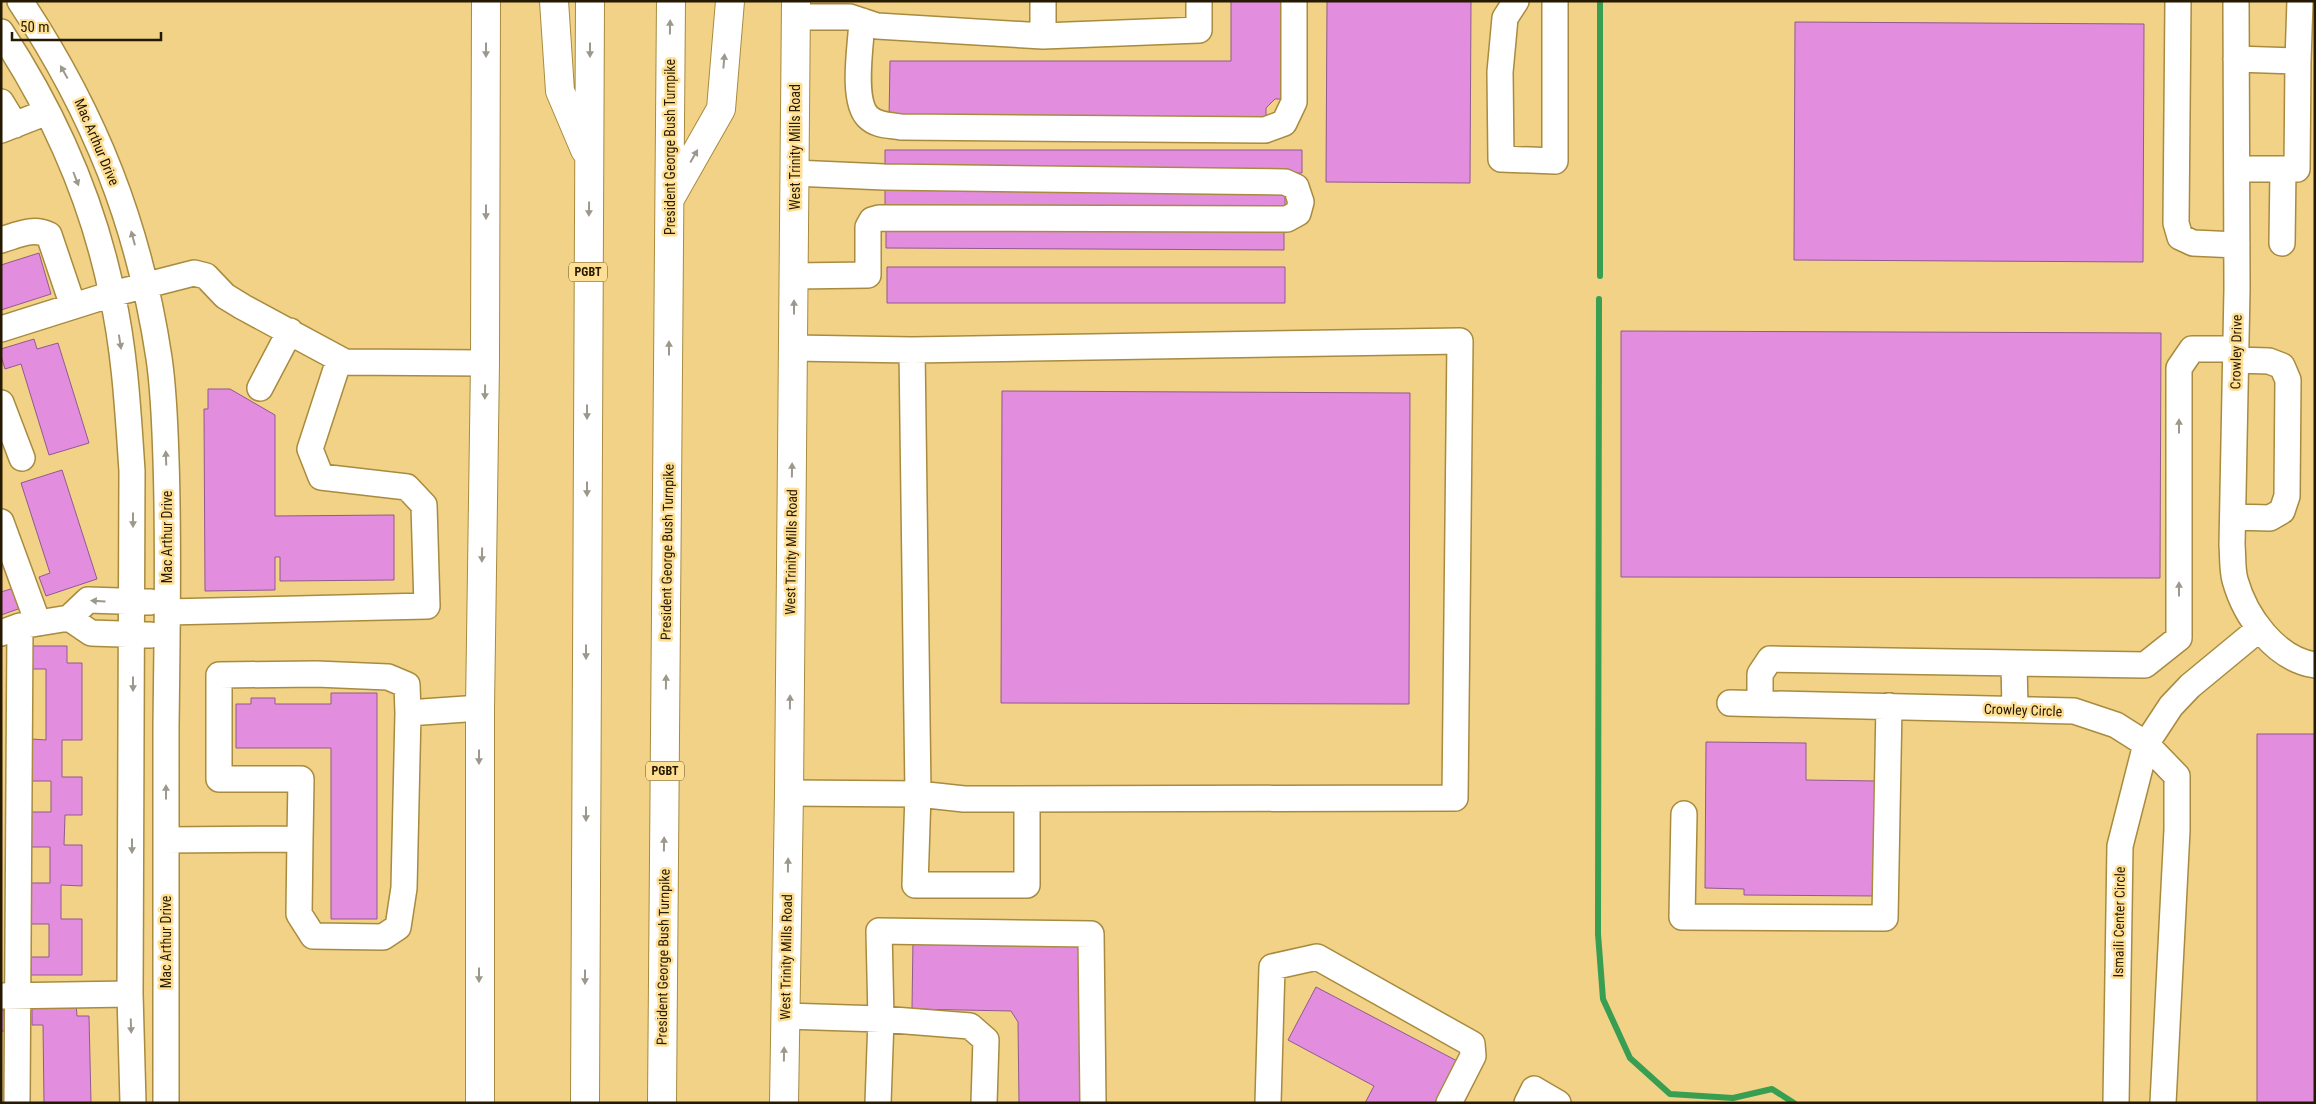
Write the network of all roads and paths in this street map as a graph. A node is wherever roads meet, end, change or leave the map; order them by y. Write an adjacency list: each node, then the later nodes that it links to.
1 (20, 1): 33 (street, Mac Arthur Drive, one-way to 1)
2 (486, 1): 42 (main road, one-way to 42)
3 (554, 1): 24 (main road)
4 (590, 1): 24 (main road, PGBT, one-way to 24)
5 (671, 1): 28 (main road, President George Bush Turnpike / PGBT, one-way to 5)
6 (730, 1): 28 (main road, one-way to 6)
7 (1043, 1): 18 (street)
8 (1199, 1): 18 (street)
9 (1294, 1): 16 (street)
10 (1516, 1): 11 (street)
11 (1555, 1)
12 (2178, 1): 31 (street)
13 (2236, 1): 19 (street, Crowley Drive)
14 (2300, 1): 20 (street)
15 (796, 9): 16 (street); 27 (main road, West Trinity Mills Road)
16 (862, 21): 18 (street)
17 (1, 32): 22 (street)
18 (1043, 36)
19 (2236, 59): 20 (street); 26 (street, Crowley Drive)
20 (2298, 60): 25 (street)
21 (1, 102): 23 (street)
22 (47, 112): 23 (street); 34 (street, one-way to 34)
23 (8, 128)
24 (590, 160): 77 (main road, PGBT, one-way to 77)
25 (2282, 169): 26 (street); 30 (street)
26 (2237, 170): 31 (street, Crowley Drive)
27 (794, 173): 32 (main road, West Trinity Mills Road); 32 (street)
28 (670, 198): 78 (main road, President George Bush Turnpike / PGBT, one-way to 28)
29 (1, 240): 35 (street)
30 (2282, 242)
31 (2237, 245): 40 (street, Crowley Drive)
32 (794, 276): 38 (main road, West Trinity Mills Road, one-way to 32)
33 (146, 285): 34 (street); 37 (street); 49 (street, Mac Arthur Drive, one-way to 33)
34 (112, 294): 35 (street); 48 (street, one-way to 48)
35 (73, 306): 36 (street)
36 (1, 329)
37 (290, 331): 41 (street); 43 (street)
38 (793, 348): 39 (street); 63 (main road, West Trinity Mills Road, one-way to 38)
39 (912, 350): 64 (street); 65 (street)
40 (2236, 355): 46 (street, Crowley Drive); 46 (street); 54 (street, one-way to 40)
41 (339, 360): 42 (street); 49 (street)
42 (486, 363): 59 (main road, one-way to 59)
43 (260, 388)
44 (1, 403): 45 (street)
45 (22, 458)
46 (2233, 516): 52 (street, Crowley Drive)
47 (1, 522): 51 (street)
48 (133, 603): 49 (street); 50 (street, one-way to 50); 53 (street)
49 (168, 616): 53 (street); 68 (street, Mac Arthur Drive, one-way to 49)
50 (70, 618): 51 (street); 53 (street)
51 (20, 627): 70 (street)
52 (2260, 629): 55 (street, Crowley Drive); 62 (street)
53 (133, 635): 69 (street, one-way to 69)
54 (2014, 663): 57 (street); 60 (street)
55 (2315, 665)
56 (1730, 703): 57 (street, Crowley Circle)
57 (1760, 704): 58 (street, Crowley Circle)
58 (1889, 706): 60 (street, Crowley Circle); 66 (street)
59 (480, 708): 61 (street); 76 (main road, one-way to 76)
60 (2015, 709): 62 (street, Crowley Circle)
61 (408, 713): 67 (street); 67 (street)
62 (2146, 744): 87 (street, Ismaili Center Circle); 88 (street, Crowley Circle)
63 (789, 793): 64 (street); 71 (main road, West Trinity Mills Road, one-way to 63)
64 (918, 794): 65 (street); 65 (street)
65 (1028, 799)
66 (1684, 814)
67 (300, 838): 68 (street)
68 (166, 840): 75 (street, Mac Arthur Drive)
69 (130, 994): 70 (street); 74 (street, one-way to 74)
70 (9, 996): 73 (street)
71 (785, 1016): 72 (street); 79 (main road, West Trinity Mills Road, one-way to 71)
72 (881, 1019): 80 (street); 81 (street); 82 (street)
73 (17, 1103)
74 (133, 1103)
75 (166, 1103)
76 (480, 1103)
77 (585, 1103)
78 (662, 1103)
79 (784, 1103)
80 (878, 1103)
81 (984, 1103)
82 (1093, 1103)
83 (1268, 1103): 84 (street)
84 (1449, 1103)
85 (1527, 1103): 86 (street)
86 (1558, 1103)
87 (2116, 1103)
88 (2163, 1103)

